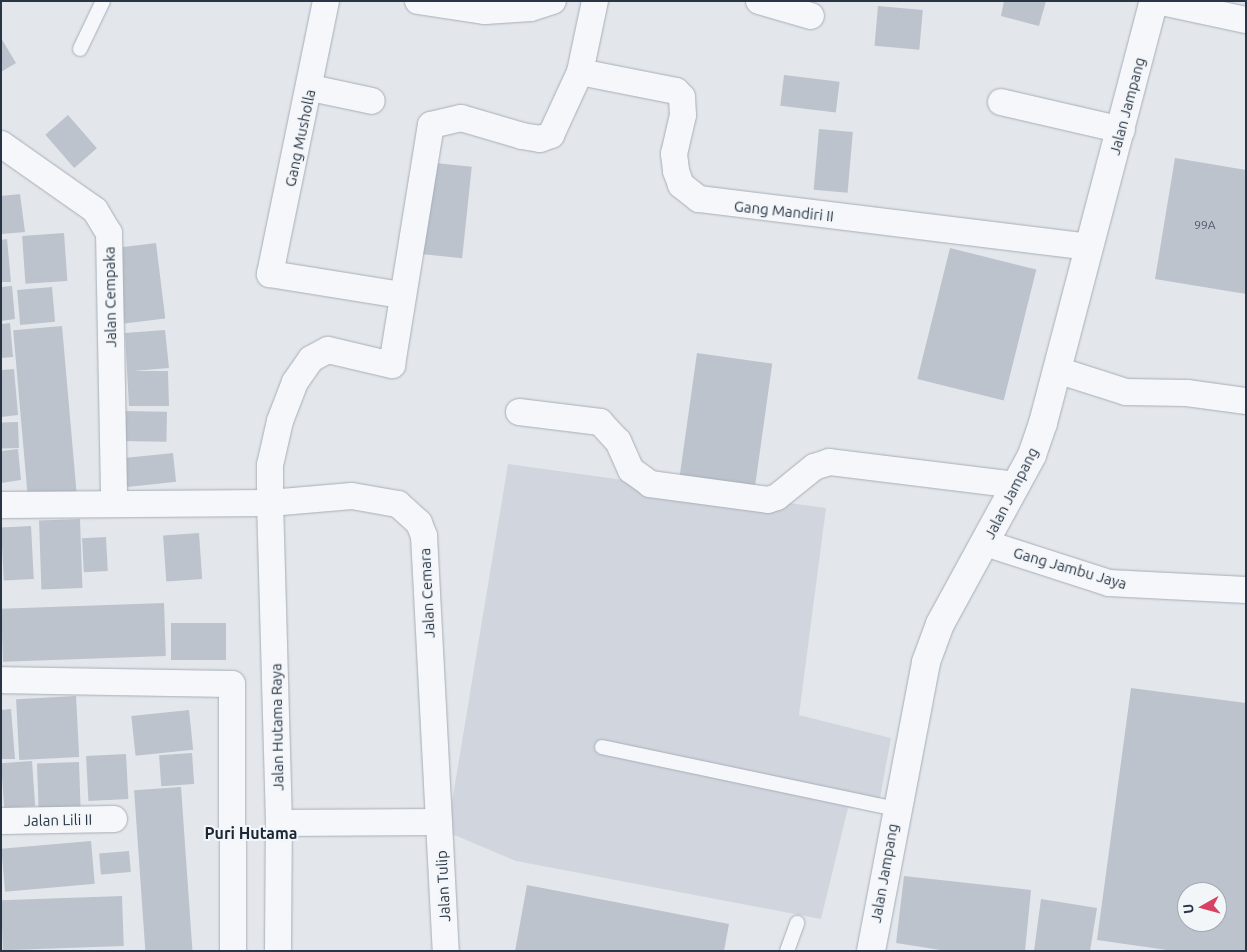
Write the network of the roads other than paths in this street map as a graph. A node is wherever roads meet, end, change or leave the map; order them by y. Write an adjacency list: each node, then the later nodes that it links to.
1 (102, 1): 10 (lane)
2 (326, 1): 12 (street, Gang Musholla)
3 (418, 1): 4 (street)
4 (553, 1)
5 (595, 1): 11 (street)
6 (759, 1): 8 (street)
7 (1156, 1): 9 (street); 15 (street, Jalan Jampang)
8 (811, 16)
9 (1246, 20)
10 (80, 49)
11 (580, 72): 17 (street, Gang Mandiri II); 18 (street)
12 (311, 88): 13 (street); 18 (street, Gang Musholla)
13 (372, 101)
14 (1001, 102): 15 (street)
15 (1122, 130): 17 (street, Jalan Jampang)
16 (1, 144): 24 (street, Jalan Cempaka)
17 (1089, 247): 19 (street, Jalan Jampang)
18 (401, 295): 23 (street, Jalan Hutama Raya)
19 (1057, 370): 20 (street); 22 (street, Jalan Jampang)
20 (1246, 401)
21 (519, 412): 22 (street)
22 (1017, 485): 26 (street, Jalan Jampang)
23 (270, 503): 24 (street, Jalan Cemara); 33 (street, Jalan Hutama Raya); 34 (street, Jalan Cemara)
24 (114, 504): 25 (street, Jalan Cemara)
25 (1, 505)
26 (985, 543): 27 (street, Gang Jambu Jaya); 30 (street, Jalan Jampang)
27 (1246, 590)
28 (1, 680): 36 (street)
29 (602, 747): 30 (lane)
30 (895, 809): 40 (street, Jalan Jampang)
31 (114, 819): 32 (street, Jalan Lili II)
32 (1, 821)
33 (279, 822): 34 (street); 37 (street, Jalan Hutama Raya)
34 (439, 822): 38 (street, Jalan Tulip)
35 (797, 923): 39 (lane)
36 (233, 951)
37 (278, 951)
38 (446, 951)
39 (787, 951)
40 (871, 951)

